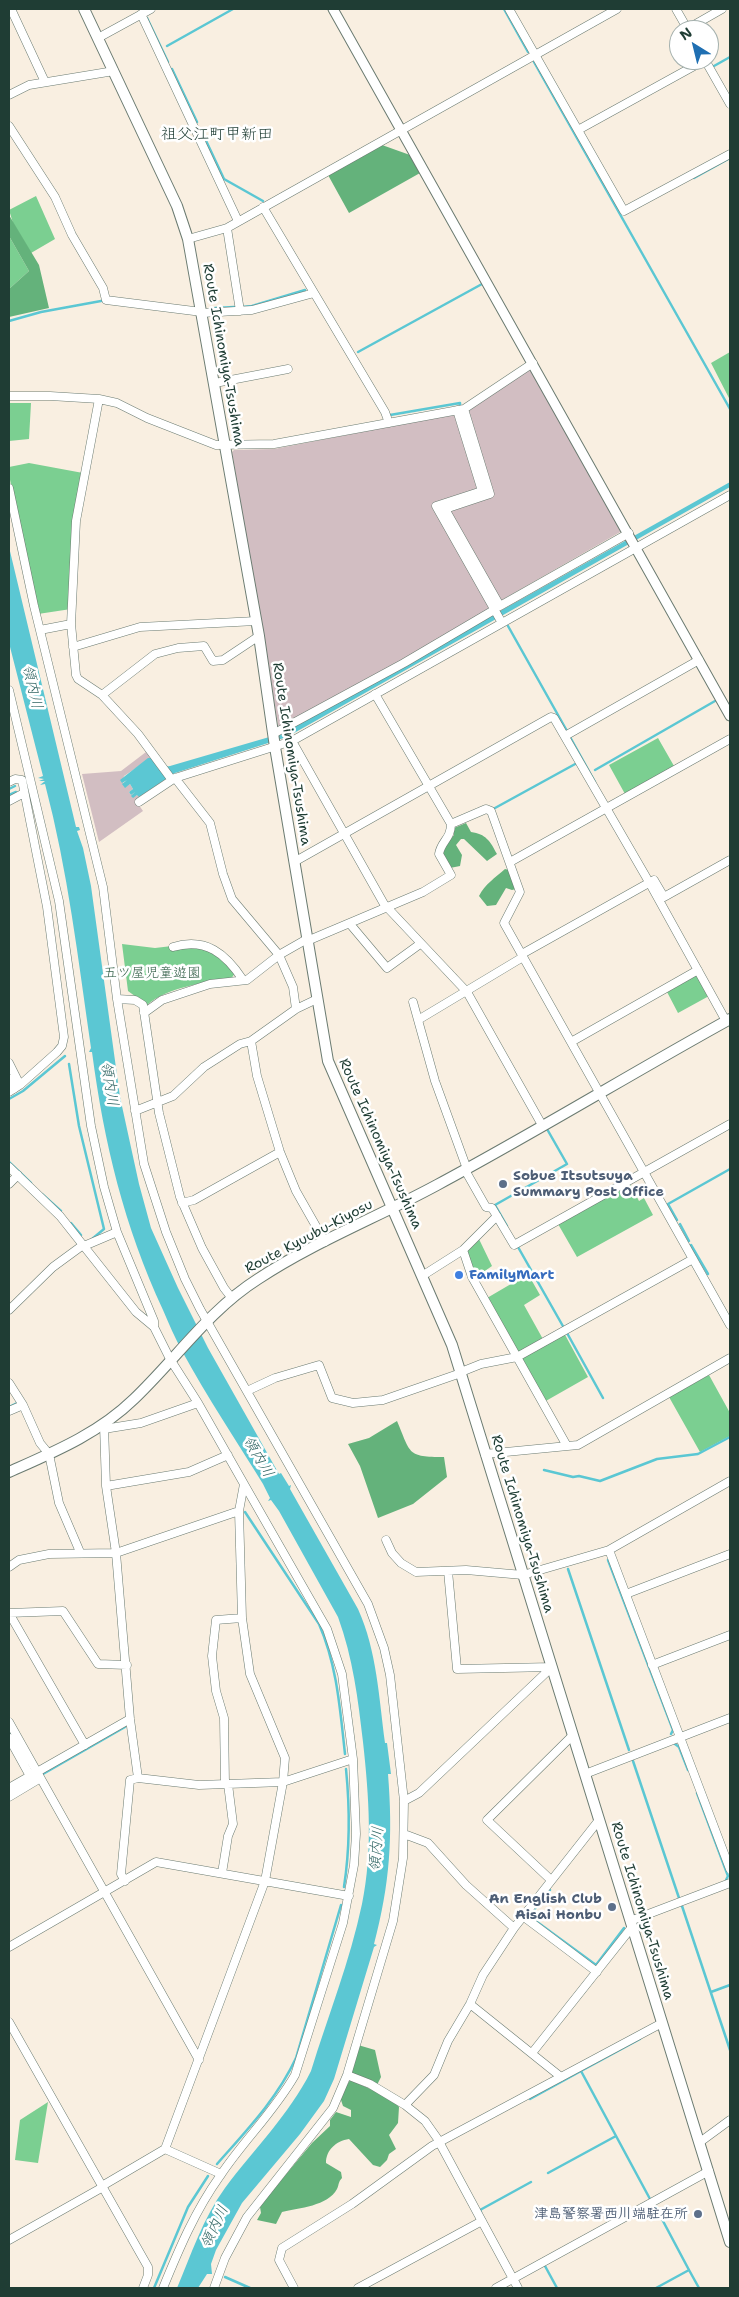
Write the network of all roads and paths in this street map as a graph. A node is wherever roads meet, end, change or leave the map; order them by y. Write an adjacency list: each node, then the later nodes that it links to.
1 (11, 9): 15 (street)
2 (84, 9): 10 (main road, Route Ichinomiya-Tsushima)
3 (151, 9): 8 (street)
4 (333, 9): 19 (street)
5 (509, 9): 11 (street)
6 (618, 9): 11 (street)
7 (722, 9): 9 (street)
8 (142, 12): 10 (street); 23 (street)
9 (704, 20)
10 (98, 38): 14 (main road, Route Ichinomiya-Tsushima)
11 (535, 55): 19 (street); 20 (street)
12 (687, 70): 20 (street)
13 (711, 70): 17 (street)
14 (114, 71): 15 (street); 25 (main road, Route Ichinomiya-Tsushima)
15 (45, 82): 16 (street)
16 (9, 95)
17 (730, 104)
18 (9, 126): 28 (street)
19 (401, 130): 22 (street); 29 (street)
20 (578, 130): 21 (street)
21 (730, 154)
22 (263, 207): 23 (street); 26 (street)
23 (238, 221): 24 (street)
24 (227, 228): 25 (street); 27 (street)
25 (188, 239): 28 (main road, Route Ichinomiya-Tsushima)
26 (314, 292): 27 (street); 35 (street)
27 (240, 311): 28 (street)
28 (202, 312): 31 (main road, Route Ichinomiya-Tsushima)
29 (533, 363): 34 (street); 39 (street)
30 (288, 369): 31 (street)
31 (215, 383): 36 (main road, Route Ichinomiya-Tsushima)
32 (9, 396): 33 (street)
33 (99, 398): 36 (street); 44 (street)
34 (461, 410): 35 (street); 40 (street)
35 (390, 423): 36 (street)
36 (226, 445): 42 (main road, Route Ichinomiya-Tsushima)
37 (9, 488): 45 (street)
38 (730, 495): 39 (street)
39 (633, 540): 40 (street); 43 (street); 48 (street)
40 (493, 600): 41 (street)
41 (495, 611): 43 (street); 55 (street)
42 (256, 621): 46 (main road, Route Ichinomiya-Tsushima); 47 (street)
43 (501, 621): 50 (street)
44 (71, 624): 45 (street); 47 (street)
45 (40, 630): 80 (street)
46 (259, 636): 51 (street); 55 (main road, Route Ichinomiya-Tsushima)
47 (73, 647): 51 (street)
48 (699, 660): 52 (street); 53 (street)
49 (9, 690): 106 (street)
50 (375, 694): 56 (street); 59 (street)
51 (102, 695): 57 (street)
52 (730, 716)
53 (565, 736): 59 (street); 63 (street)
54 (730, 739): 63 (street)
55 (274, 740): 56 (street); 57 (street); 67 (main road, Route Ichinomiya-Tsushima)
56 (292, 741): 65 (street)
57 (172, 778): 62 (street); 75 (street)
58 (9, 782): 60 (street)
59 (428, 786): 64 (street); 65 (street)
60 (24, 793): 61 (street); 91 (street)
61 (9, 801)
62 (139, 802)
63 (607, 808): 68 (street); 69 (street)
64 (451, 824): 68 (street); 70 (street)
65 (343, 834): 67 (street); 70 (street)
66 (730, 860): 69 (street)
67 (294, 862): 72 (main road, Route Ichinomiya-Tsushima)
68 (510, 862): 76 (street)
69 (649, 882): 76 (street); 77 (street)
70 (386, 907): 71 (street); 73 (street)
71 (350, 924): 72 (street); 73 (street)
72 (307, 940): 75 (street); 81 (main road, Route Ichinomiya-Tsushima)
73 (420, 944): 79 (street)
74 (173, 947): 78 (street)
75 (279, 955): 78 (street); 83 (street)
76 (523, 956): 79 (street); 88 (street)
77 (698, 970): 86 (street); 88 (street)
78 (243, 980): 84 (street)
79 (466, 992): 85 (street); 96 (street)
80 (117, 999): 84 (street); 94 (street)
81 (317, 999): 83 (street); 104 (main road, Route Ichinomiya-Tsushima)
82 (413, 1002): 85 (street)
83 (296, 1009): 87 (street)
84 (144, 1013): 93 (street)
85 (418, 1020): 99 (street)
86 (728, 1020): 92 (main road, Route Kyuubu-Kiyosu)
87 (251, 1041): 93 (street); 97 (street)
88 (571, 1042): 92 (street)
89 (9, 1063): 91 (street)
90 (9, 1079): 91 (street)
91 (14, 1089)
92 (600, 1093): 96 (main road, Route Kyuubu-Kiyosu); 100 (street)
93 (157, 1104): 94 (street); 103 (street)
94 (135, 1111): 114 (street)
95 (730, 1124): 100 (street)
96 (542, 1126): 99 (main road, Route Kyuubu-Kiyosu)
97 (280, 1152): 103 (street); 107 (street)
98 (9, 1167): 101 (street)
99 (466, 1170): 104 (main road, Route Kyuubu-Kiyosu); 105 (street)
100 (644, 1172): 105 (street); 110 (street)
101 (18, 1175): 102 (street); 108 (street)
102 (9, 1184)
103 (182, 1203): 112 (street)
104 (394, 1209): 107 (main road, Route Kyuubu-Kiyosu); 111 (main road, Route Ichinomiya-Tsushima)
105 (497, 1216): 109 (street)
106 (117, 1232): 108 (street); 116 (street)
107 (325, 1242): 112 (main road, Route Kyuubu-Kiyosu)
108 (84, 1245): 113 (street); 116 (street)
109 (463, 1250): 111 (street); 118 (street)
110 (694, 1259): 115 (street); 118 (street)
111 (422, 1276): 120 (main road, Route Ichinomiya-Tsushima)
112 (231, 1297): 114 (main road, Route Kyuubu-Kiyosu)
113 (9, 1310)
114 (206, 1322): 117 (main road, Route Kyuubu-Kiyosu); 122 (street)
115 (730, 1325)
116 (154, 1327): 117 (street)
117 (172, 1357): 123 (street); 126 (main road, Route Kyuubu-Kiyosu)
118 (518, 1357): 120 (street); 127 (street)
119 (730, 1358): 127 (street)
120 (461, 1372): 122 (street); 129 (main road, Route Ichinomiya-Tsushima)
121 (9, 1383): 124 (street)
122 (247, 1391): 165 (street)
123 (198, 1403): 126 (street); 130 (street)
124 (23, 1404): 125 (street); 128 (street)
125 (9, 1411)
126 (104, 1427): 128 (main road, Route Kyuubu-Kiyosu); 134 (street)
127 (567, 1446): 129 (street)
128 (49, 1454): 131 (main road, Route Kyuubu-Kiyosu); 138 (street)
129 (485, 1454): 143 (main road, Route Ichinomiya-Tsushima)
130 (228, 1455): 133 (street); 134 (street)
131 (9, 1472)
132 (730, 1481): 137 (street)
133 (244, 1484): 135 (street); 157 (street)
134 (106, 1486): 139 (street)
135 (239, 1511): 139 (street); 145 (street)
136 (386, 1540): 142 (street)
137 (609, 1550): 143 (street); 144 (street)
138 (80, 1552): 139 (street); 141 (street)
139 (116, 1552): 147 (street)
140 (730, 1554): 144 (street)
141 (9, 1567)
142 (448, 1571): 143 (street); 149 (street)
143 (523, 1575): 149 (main road, Route Ichinomiya-Tsushima)
144 (626, 1594): 148 (street)
145 (242, 1618): 161 (street); 162 (street)
146 (730, 1635): 148 (street)
147 (127, 1665): 151 (street); 156 (street)
148 (652, 1665): 154 (street)
149 (552, 1667): 153 (main road, Route Ichinomiya-Tsushima); 165 (street)
150 (730, 1718): 154 (street)
151 (130, 1719): 156 (street); 160 (street)
152 (9, 1722): 159 (street)
153 (573, 1735): 158 (main road, Route Ichinomiya-Tsushima); 170 (street)
154 (680, 1737): 158 (street); 168 (street)
155 (9, 1738): 159 (street)
156 (85, 1744): 159 (street)
157 (353, 1760): 161 (street); 175 (street)
158 (585, 1774): 166 (main road, Route Ichinomiya-Tsushima)
159 (36, 1775): 163 (street); 164 (street); 174 (street)
160 (138, 1778): 162 (street); 171 (street)
161 (284, 1782): 162 (street); 172 (street)
162 (227, 1784): 169 (street)
163 (9, 1788)
164 (9, 1796)
165 (404, 1801): 167 (street)
166 (599, 1820): 170 (street); 177 (main road, Route Ichinomiya-Tsushima)
167 (404, 1834): 178 (street); 186 (street)
168 (730, 1870)
169 (222, 1873): 171 (street); 172 (street)
170 (551, 1880): 176 (street)
171 (125, 1881): 174 (street)
172 (265, 1881): 175 (street); 185 (street)
173 (730, 1883): 177 (street)
174 (104, 1893): 179 (street); 185 (street)
175 (349, 1896): 194 (street)
176 (524, 1917): 178 (street); 180 (street)
177 (631, 1924): 180 (street); 183 (main road, Route Ichinomiya-Tsushima)
178 (514, 1928): 181 (street)
179 (9, 1947)
180 (597, 1972): 184 (street)
181 (470, 2004): 184 (street); 188 (street)
182 (9, 2022): 195 (street)
183 (662, 2023): 187 (street); 190 (main road, Route Ichinomiya-Tsushima)
184 (532, 2053): 187 (street)
185 (200, 2060): 192 (street)
186 (347, 2075): 188 (street); 202 (street)
187 (561, 2077): 191 (street)
188 (405, 2104): 191 (street)
189 (730, 2120): 190 (street)
190 (700, 2142): 193 (main road, Route Ichinomiya-Tsushima)
191 (439, 2143): 196 (street); 203 (street)
192 (165, 2149): 194 (street); 195 (street)
193 (709, 2171): 198 (main road, Route Ichinomiya-Tsushima); 199 (street)
194 (221, 2174): 201 (street)
195 (102, 2187): 197 (street); 200 (street)
196 (482, 2221): 199 (street); 204 (street)
197 (9, 2240)
198 (730, 2242)
199 (513, 2279): 205 (street); 206 (street)
200 (142, 2288)
201 (163, 2288)
202 (214, 2288)
203 (294, 2288)
204 (358, 2288)
205 (496, 2288)
206 (518, 2288)

